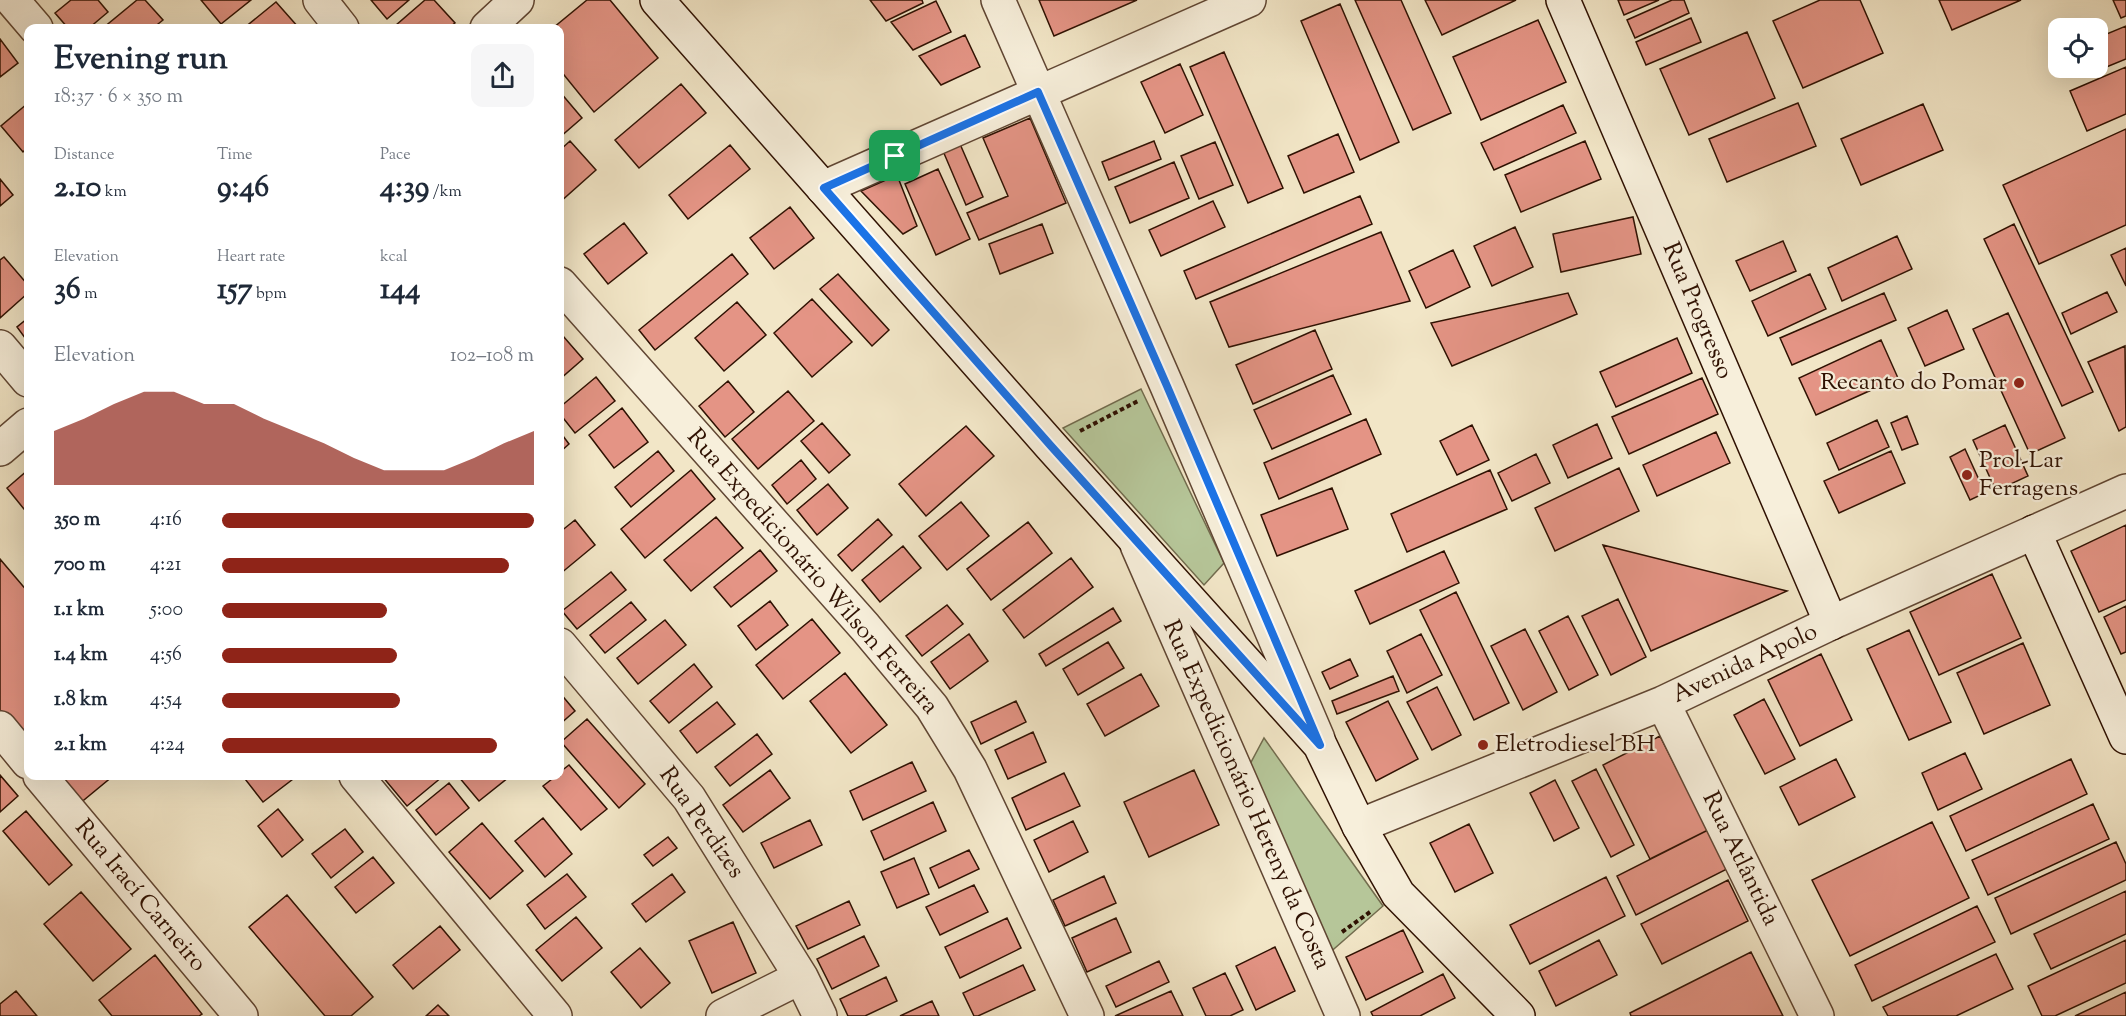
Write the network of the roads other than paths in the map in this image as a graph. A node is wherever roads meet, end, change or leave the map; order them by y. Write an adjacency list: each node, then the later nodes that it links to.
1 (12, 0): 8 (street)
2 (320, 0): 9 (street)
3 (517, 0): 10 (street)
4 (657, 0): 12 (street)
5 (998, 0): 11 (street)
6 (1249, 0): 11 (street)
7 (1563, 0): 21 (street, Rua Progresso)
8 (33, 24)
9 (339, 24)
10 (491, 24)
11 (1038, 92): 12 (street); 26 (street)
12 (824, 188): 20 (street)
13 (564, 288): 37 (street, Rua Expedicionário Wilson Ferreira)
14 (0, 347): 15 (street)
15 (24, 375)
16 (24, 428): 17 (street)
17 (0, 449)
18 (2126, 491): 19 (street, Avenida Apolo)
19 (2034, 532): 21 (street, Avenida Apolo); 25 (street)
20 (1135, 540): 26 (street); 32 (street, Rua Expedicionário Hereny da Costa)
21 (1831, 622): 23 (street, Avenida Apolo)
22 (564, 650): 31 (street, Rua Perdizes)
23 (1663, 703): 30 (street, Avenida Apolo); 39 (street, Rua Atlântida)
24 (0, 728): 27 (street)
25 (2126, 737)
26 (1320, 745): 30 (street)
27 (24, 757)
28 (43, 780): 33 (street, Rua Irací Carneiro)
29 (359, 780): 34 (street)
30 (1359, 826): 38 (street)
31 (801, 977): 35 (street); 36 (street, Rua Perdizes)
32 (1334, 1013)
33 (241, 1016)
34 (555, 1016)
35 (723, 1016)
36 (820, 1016)
37 (1087, 1016)
38 (1518, 1016)
39 (1817, 1016)

